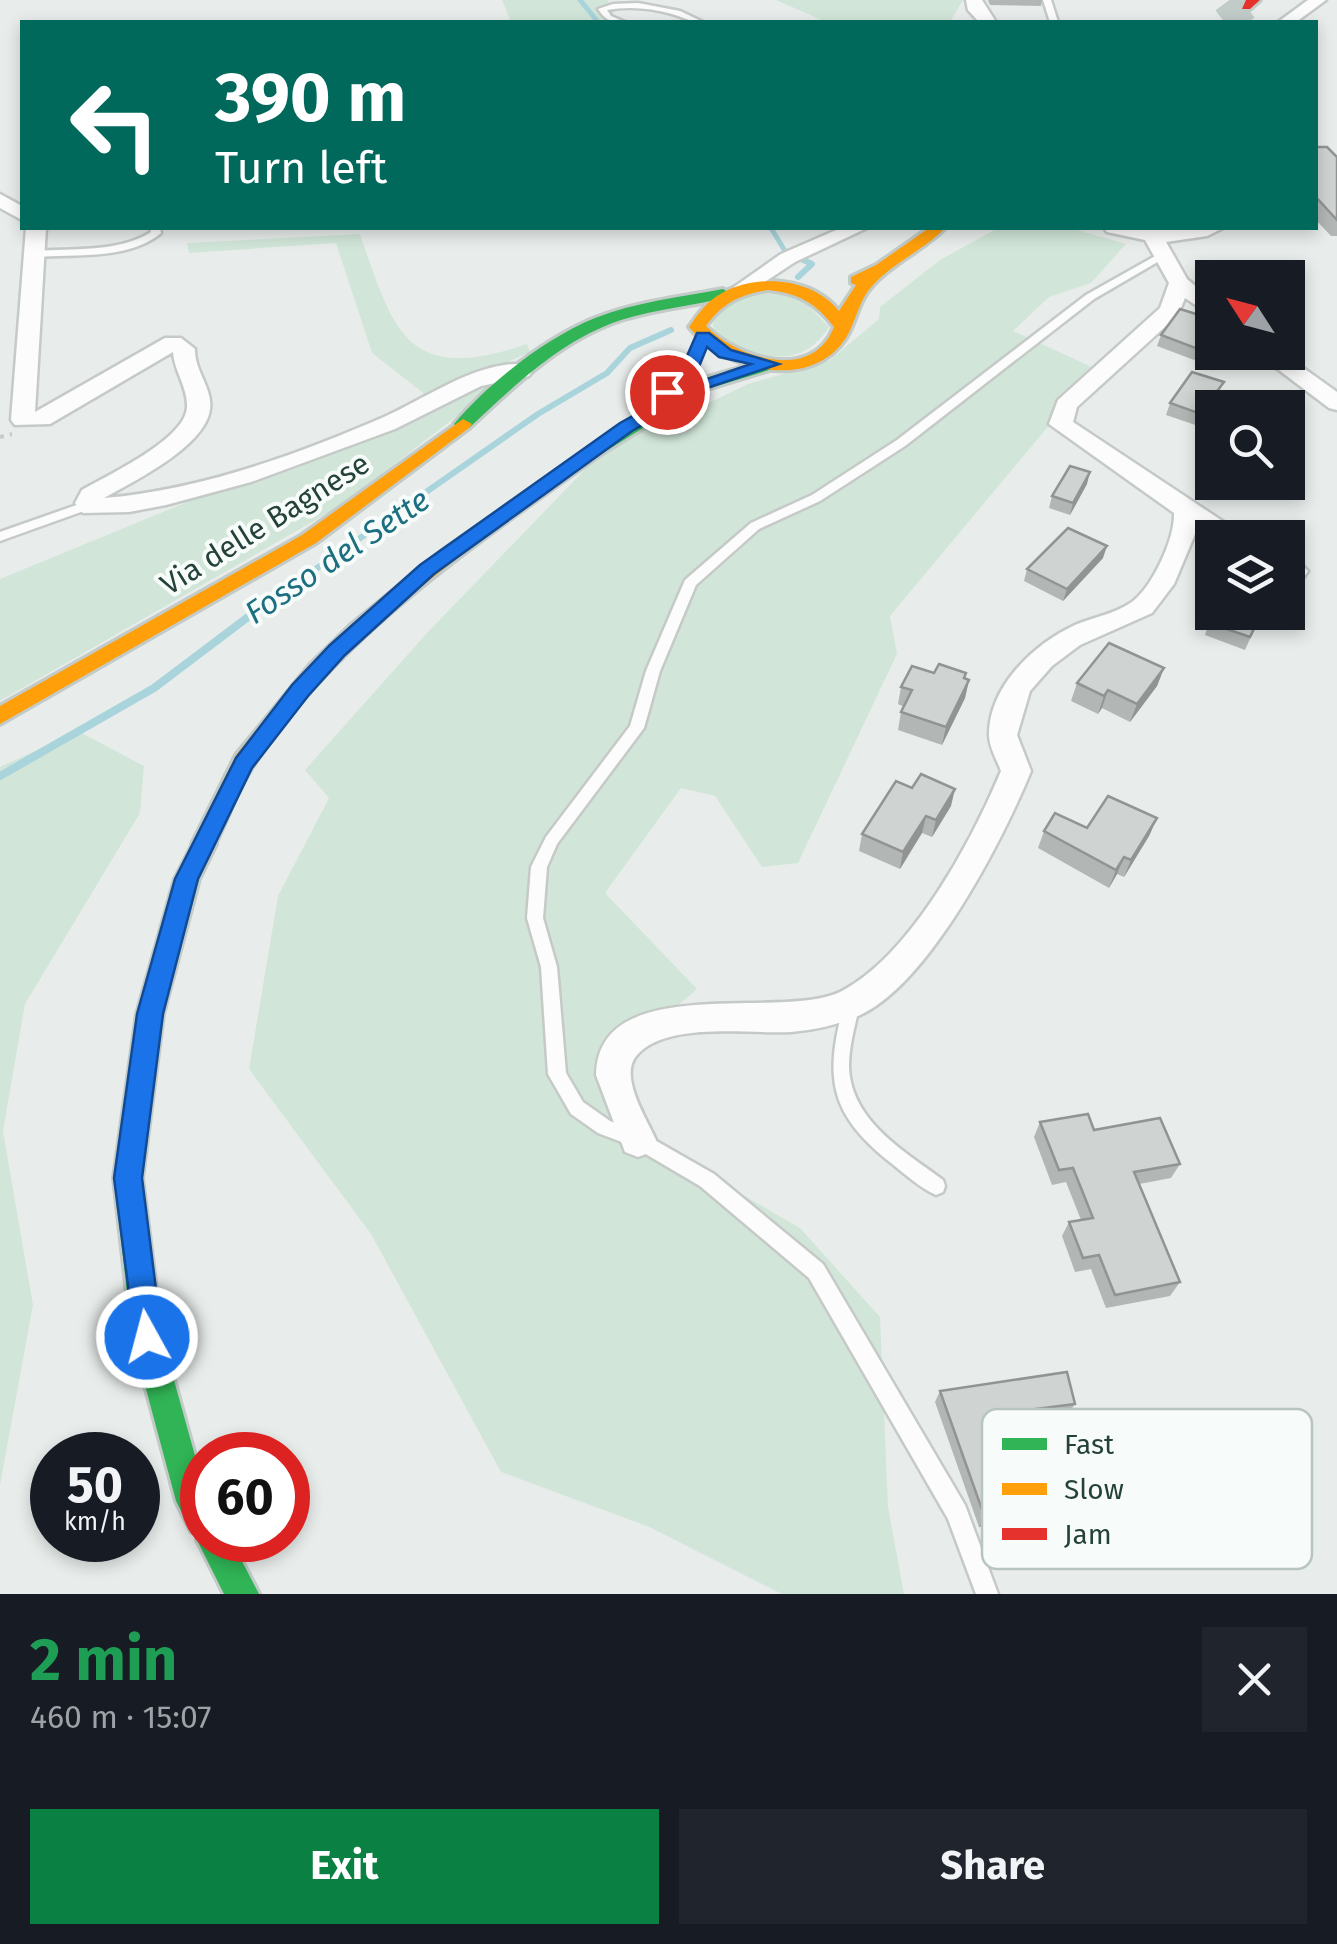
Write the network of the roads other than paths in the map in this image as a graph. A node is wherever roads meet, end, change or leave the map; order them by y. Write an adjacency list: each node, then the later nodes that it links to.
1 (1318, 0): 4 (street)
2 (614, 20): 3 (lane)
3 (694, 20)
4 (1289, 20)
5 (36, 230): 12 (street)
6 (154, 230): 12 (lane)
7 (852, 230): 13 (street, Via delle Bagnese)
8 (935, 230): 14 (main road)
9 (1120, 230): 11 (street)
10 (1205, 230): 11 (street)
11 (1151, 240): 15 (street); 33 (lane)
12 (34, 254): 27 (street)
13 (790, 257): 16 (street); 17 (street, Via delle Bagnese)
14 (881, 268): 16 (main road); 20 (main road)
15 (1179, 283): 18 (street); 28 (street)
16 (797, 289): 17 (main road); 20 (main road)
17 (734, 291): 19 (main road, Via delle Bagnese); 21 (main road)
18 (1195, 296)
19 (650, 309): 21 (main road); 23 (main road, Via delle Bagnese)
20 (841, 325): 22 (main road)
21 (700, 331): 22 (main road); 26 (main road)
22 (770, 364): 26 (main road)
23 (521, 370): 27 (street); 31 (main road, Via delle Bagnese)
24 (1291, 370): 25 (street)
25 (1337, 403)
26 (626, 427): 35 (main road)
27 (88, 505): 30 (lane)
28 (1186, 510): 29 (street); 32 (street)
29 (1204, 520)
30 (0, 537)
31 (0, 716)
32 (852, 1004): 33 (street); 34 (lane)
33 (638, 1140): 38 (lane)
34 (936, 1186)
35 (180, 1457)
36 (225, 1562): 37 (main road)
37 (242, 1594)
38 (987, 1594)

